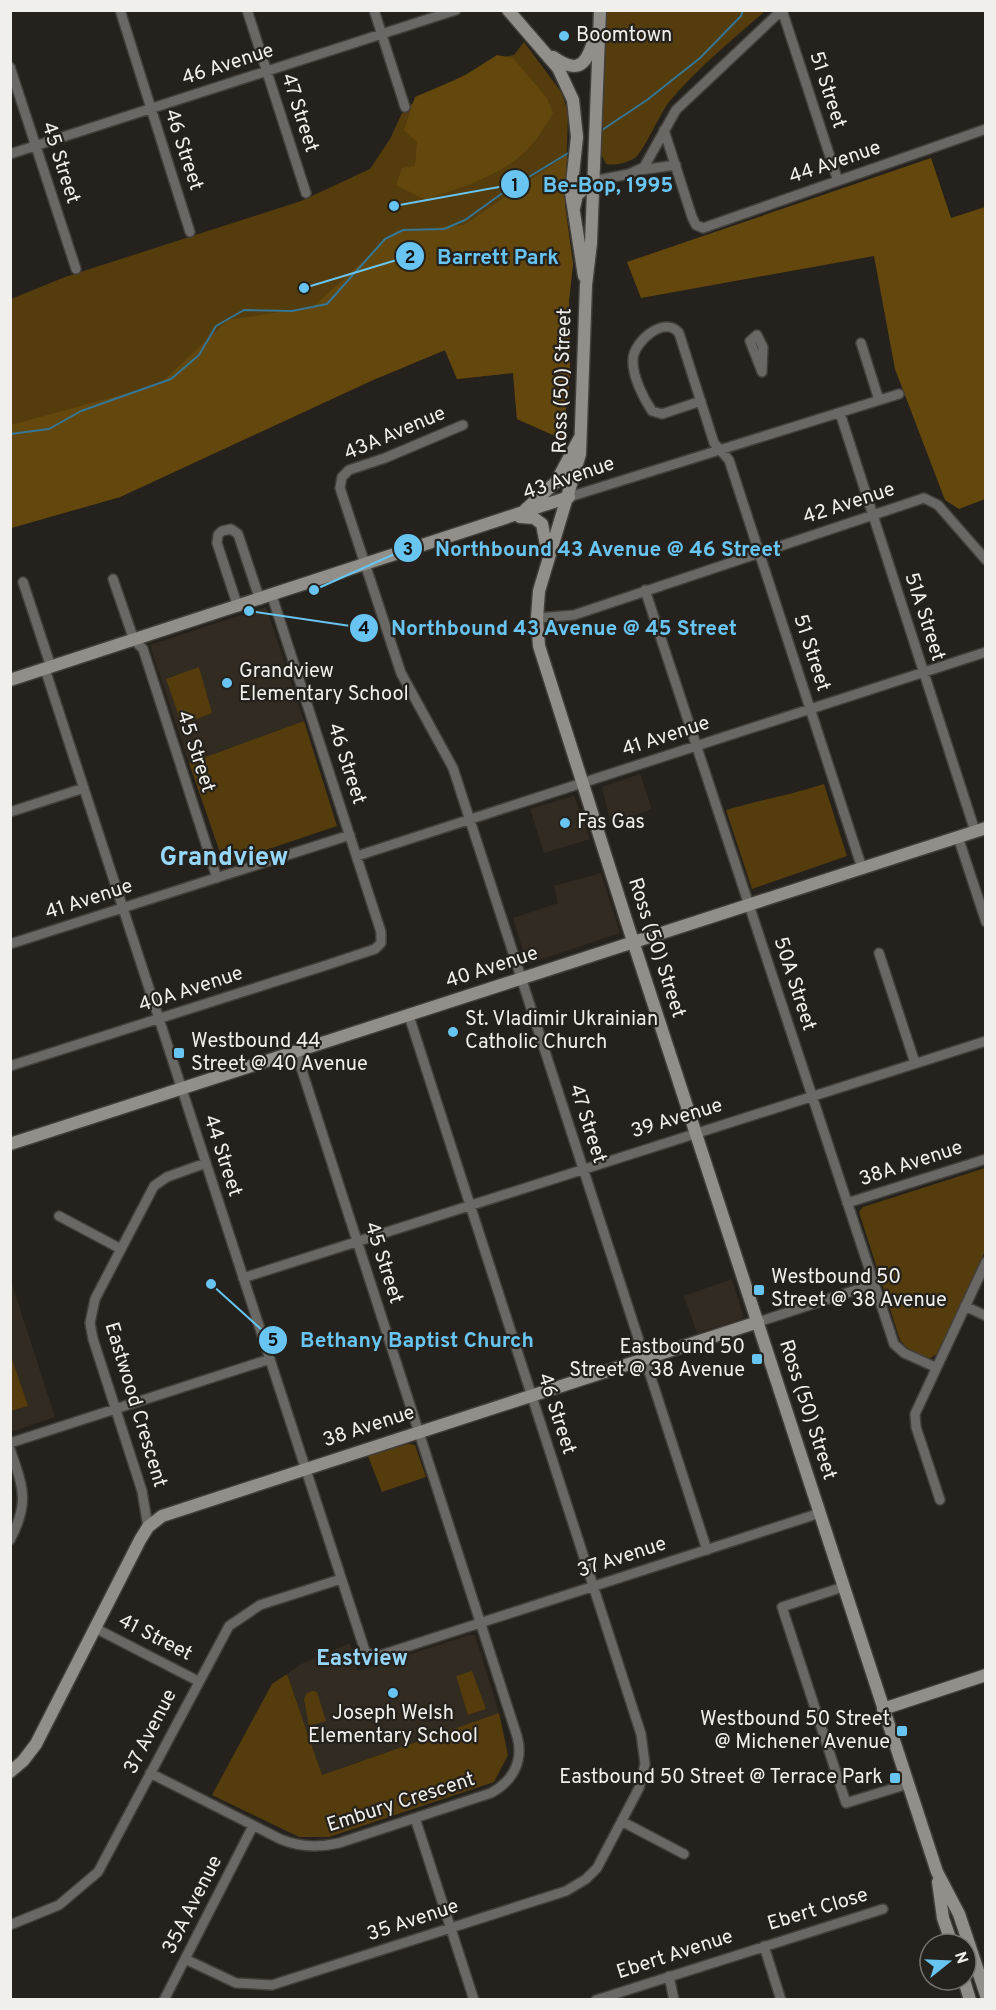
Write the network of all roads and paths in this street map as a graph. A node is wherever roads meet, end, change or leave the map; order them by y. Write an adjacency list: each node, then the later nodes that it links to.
1 (120, 10): 13 (street, 46 Street)
2 (247, 10): 11 (street, 47 Street)
3 (375, 10): 8 (street)
4 (456, 10): 8 (street, 46 Avenue)
5 (508, 10): 9 (main road)
6 (782, 10): 15 (street); 22 (street, 51 Street)
7 (600, 14): 9 (main road); 21 (main road, Ross (50) Street)
8 (382, 34): 11 (street, 46 Avenue); 12 (street)
9 (544, 51): 18 (main road)
10 (10, 67): 16 (street, 45 Street)
11 (267, 71): 13 (street, 46 Avenue); 23 (street, 47 Street)
12 (405, 107)
13 (151, 108): 16 (street, 46 Avenue); 25 (street, 46 Street)
14 (986, 129): 22 (street, 44 Avenue)
15 (664, 130): 19 (street); 20 (street)
16 (35, 146): 17 (street, 46 Avenue); 26 (street, 45 Street)
17 (10, 154)
18 (573, 164): 21 (main road); 24 (main road)
19 (676, 165): 20 (street); 22 (street, 44 Avenue)
20 (640, 170): 21 (street)
21 (593, 181): 24 (main road); 27 (main road, Ross (50) Street)
22 (838, 181)
23 (306, 193)
24 (573, 215): 27 (main road)
25 (190, 232)
26 (76, 269)
27 (586, 285): 34 (main road, Ross (50) Street)
28 (861, 343): 30 (street)
29 (899, 394): 30 (street, 43 Avenue)
30 (879, 400): 32 (street, 43 Avenue)
31 (701, 401): 31 (street, 51 Street); 35 (street, 51 Street)
32 (840, 413): 35 (street, 43 Avenue); 38 (street, 51A Street)
33 (463, 425): 36 (street, 43A Avenue)
34 (582, 433): 37 (main road, Ross (50) Street); 39 (main road)
35 (722, 451): 37 (street, 43 Avenue); 40 (street, 51 Street)
36 (342, 477): 43 (street, 47 Street)
37 (569, 497): 39 (main road, 43 Avenue); 41 (main road, Ross (50) Street)
38 (872, 515): 40 (street, 42 Avenue); 42 (street, 42 Avenue); 53 (street, 51A Street)
39 (516, 517): 41 (main road); 43 (main road, 43 Avenue)
40 (759, 552): 46 (street, 42 Avenue); 55 (street, 51 Street)
41 (547, 558): 49 (main road, Ross (50) Street)
42 (986, 560)
43 (365, 566): 47 (main road, 43 Avenue); 60 (street, 47 Street)
44 (113, 579): 50 (street)
45 (23, 582): 52 (street, 44 Street)
46 (645, 590): 49 (street, 42 Avenue); 56 (street, 50A Street)
47 (266, 598): 48 (main road, 43 Avenue); 48 (street, 46 Street); 62 (street, 46 Street)
48 (238, 607): 50 (main road, 43 Avenue)
49 (537, 618): 57 (main road, Ross (50) Street)
50 (134, 640): 52 (main road, 43 Avenue); 66 (street, 45 Street)
51 (986, 652): 53 (street, 41 Avenue)
52 (48, 668): 54 (main road, 43 Avenue); 58 (street, 44 Street)
53 (924, 672): 55 (street, 41 Avenue); 61 (street, 51A Street)
54 (10, 680)
55 (810, 709): 56 (street, 41 Avenue); 65 (street, 51 Street)
56 (696, 746): 57 (street, 41 Avenue); 67 (street, 50A Street)
57 (582, 783): 60 (street, 41 Avenue); 70 (main road, Ross (50) Street)
58 (84, 788): 59 (street); 68 (street, 44 Street)
59 (10, 812)
60 (470, 820): 64 (street, 41 Avenue); 74 (street, 47 Street)
61 (980, 829): 63 (main road, 40 Avenue)
62 (350, 835): 64 (street, 46 Street); 66 (street, 41 Avenue)
63 (958, 837): 65 (main road, 40 Avenue); 69 (street)
64 (357, 856): 72 (street, 46 Street)
65 (862, 868): 67 (main road, 40 Avenue)
66 (217, 878): 68 (street, 41 Avenue)
67 (749, 905): 70 (main road, 40 Avenue); 82 (street, 50A Street)
68 (123, 908): 71 (street, 41 Avenue); 76 (street, 44 Street)
69 (986, 922)
70 (633, 943): 74 (main road, 40 Avenue); 83 (main road, Ross (50) Street)
71 (10, 944)
72 (381, 944): 76 (street, 40A Avenue)
73 (879, 953): 79 (street)
74 (522, 979): 75 (main road, 40 Avenue); 87 (street, 47 Street)
75 (409, 1016): 78 (main road, 40 Avenue); 89 (street, 46 Street)
76 (159, 1020): 80 (street, 40A Avenue); 81 (street, 44 Street)
77 (986, 1041): 79 (street, 39 Avenue)
78 (296, 1052): 81 (main road, 40 Avenue); 91 (street, 45 Street)
79 (915, 1063): 82 (street, 39 Avenue)
80 (10, 1066)
81 (182, 1089): 84 (main road, 40 Avenue); 86 (street, 44 Street)
82 (812, 1096): 83 (street, 39 Avenue); 88 (street, 50A Street)
83 (696, 1131): 87 (street, 39 Avenue); 99 (main road, Ross (50) Street)
84 (10, 1144)
85 (986, 1159): 88 (street, 38A Avenue)
86 (206, 1163): 92 (street, Eastwood Crescent); 95 (street, 44 Street)
87 (583, 1168): 89 (street, 39 Avenue); 101 (street, 47 Street)
88 (848, 1203): 96 (street, 50A Street)
89 (470, 1204): 91 (street, 39 Avenue); 103 (street, 46 Street)
90 (59, 1216): 92 (street)
91 (357, 1241): 95 (street, 39 Avenue); 105 (street, 45 Street)
92 (121, 1249): 104 (street, Eastwood Crescent)
93 (986, 1262): 94 (street)
94 (983, 1275): 97 (street)
95 (243, 1278): 100 (street, 44 Street)
96 (874, 1284): 99 (street, 38 Avenue); 102 (street, 50A Street)
97 (965, 1306): 98 (street); 102 (street)
98 (986, 1316)
99 (758, 1322): 101 (main road, 38 Avenue); 110 (main road, Ross (50) Street)
100 (270, 1359): 104 (street); 108 (street, 44 Street)
101 (645, 1359): 103 (main road, 38 Avenue); 113 (street, 47 Street)
102 (935, 1367): 109 (street)
103 (532, 1395): 105 (main road, 38 Avenue); 115 (street, 46 Street)
104 (115, 1409): 106 (street); 111 (street, Eastwood Crescent)
105 (419, 1432): 108 (main road, 38 Avenue); 117 (street, 45 Street)
106 (10, 1443)
107 (10, 1449): 112 (street)
108 (305, 1468): 111 (main road, 38 Avenue); 114 (street, 44 Street)
109 (940, 1500)
110 (820, 1513): 113 (street, 37 Avenue); 116 (main road, Ross (50) Street)
111 (148, 1527): 118 (main road, 38 Avenue)
112 (10, 1540)
113 (707, 1550): 115 (street, 37 Avenue)
114 (340, 1579): 119 (street, 44 Street); 121 (street, 37 Avenue)
115 (594, 1586): 117 (street, 37 Avenue); 127 (street, 46 Street)
116 (843, 1587): 122 (main road, Ross (50) Street); 125 (street)
117 (480, 1623): 119 (street, 37 Avenue); 126 (street, Embury Crescent)
118 (95, 1628): 121 (street, 41 Street); 123 (main road, 38 Avenue)
119 (367, 1652)
120 (986, 1675): 122 (main road)
121 (198, 1681): 124 (street, 37 Avenue)
122 (883, 1709): 125 (main road, Ross (50) Street)
123 (10, 1772)
124 (150, 1773): 128 (street, Embury Crescent); 132 (street, 37 Avenue)
125 (908, 1784): 130 (main road, Ross (50) Street)
126 (415, 1818): 128 (street, Embury Crescent); 133 (street)
127 (623, 1821): 129 (street); 133 (street, 35 Avenue)
128 (253, 1826): 136 (street, 35A Avenue)
129 (684, 1854)
130 (937, 1872): 134 (main road, Ross (50) Street); 138 (main road, Ross (50) Street)
131 (883, 1909): 135 (street, Ebert Close)
132 (10, 1924)
133 (451, 1928): 136 (street, 35 Avenue); 140 (street)
134 (948, 1932)
135 (764, 1946): 137 (street, Ebert Avenue); 143 (street)
136 (185, 1959): 139 (street, 35A Avenue)
137 (669, 1976): 141 (street, Ebert Avenue); 142 (street)
138 (986, 1995)
139 (164, 2000)
140 (474, 2000)
141 (596, 2000)
142 (674, 2000)
143 (781, 2000)

